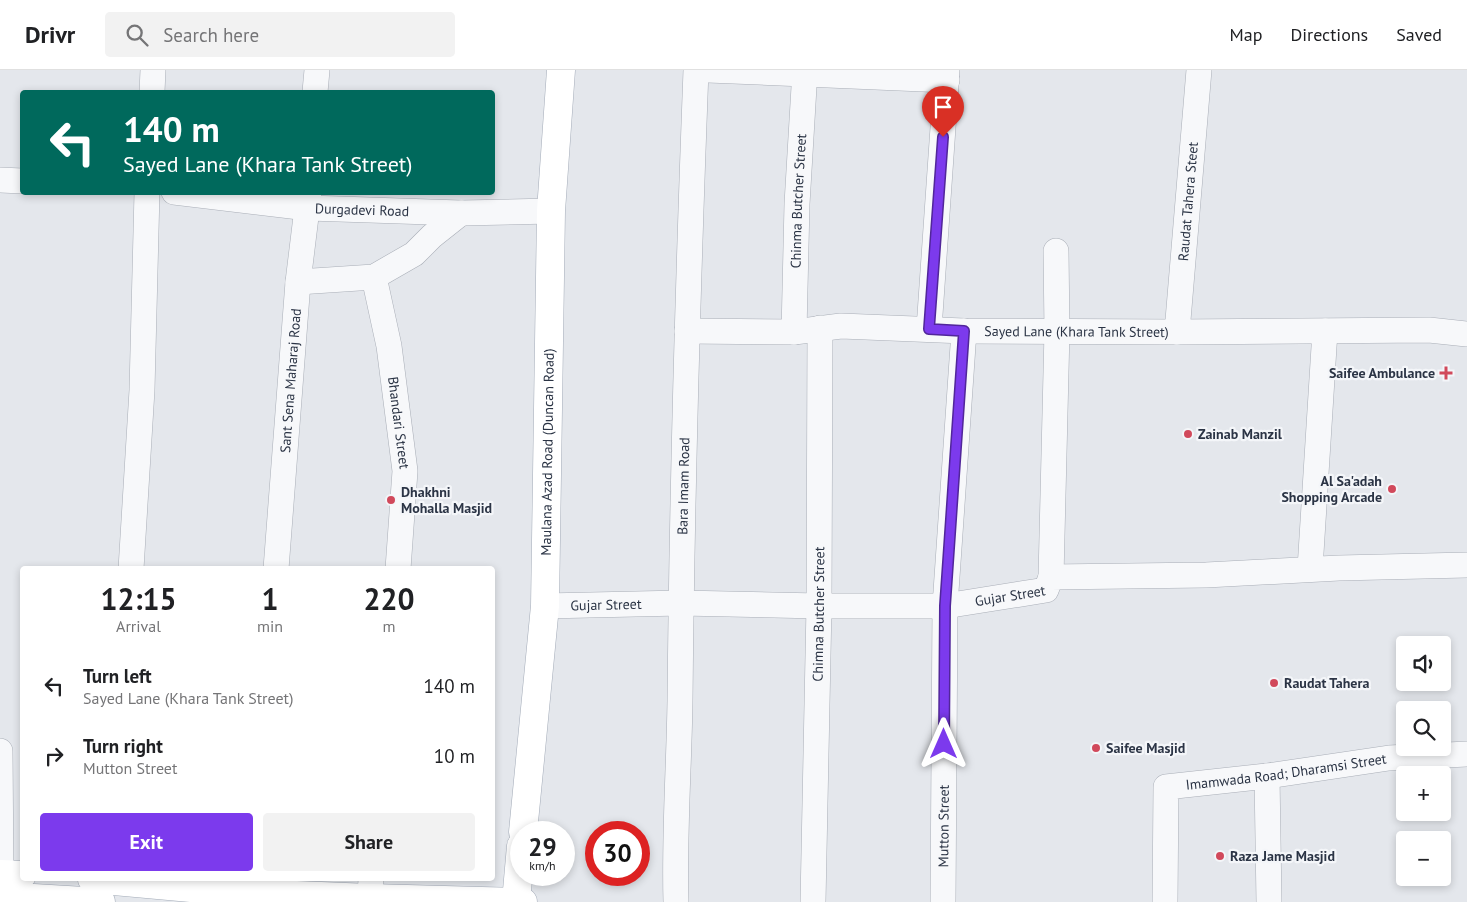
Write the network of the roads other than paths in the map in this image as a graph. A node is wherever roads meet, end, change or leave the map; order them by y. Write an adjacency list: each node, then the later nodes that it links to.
1 (153, 70): 9 (street)
2 (317, 70): 10 (street)
3 (561, 70): 16 (main road, Maulana Azad Road (Duncan Road))
4 (696, 70): 23 (street, Bara Imam Road)
5 (708, 70): 7 (street)
6 (1199, 70): 28 (street, Raudat Tahera Steet)
7 (805, 72): 8 (street); 27 (street, Chinma Butcher Street)
8 (947, 75): 22 (street)
9 (152, 90)
10 (315, 90)
11 (0, 180): 12 (street)
12 (20, 182)
13 (147, 195): 31 (street)
14 (225, 195): 15 (street, Durgadevi Road)
15 (309, 200): 17 (street, Durgadevi Road); 20 (street, Sant Sena Maharaj Road)
16 (551, 211): 17 (street, Durgadevi Road); 37 (main road, Maulana Azad Road (Duncan Road))
17 (461, 213): 19 (street)
18 (1056, 251): 25 (street)
19 (374, 277): 20 (street); 33 (street, Bhandari Street)
20 (298, 282): 32 (street, Sant Sena Maharaj Road)
21 (820, 328): 22 (street, Sayed Lane (Khara Tank Street)); 27 (street, Sayed Lane (Khara Tank Street)); 38 (street, Chimna Butcher Street)
22 (929, 329): 24 (street, Sayed Lane (Khara Tank Street))
23 (686, 330): 27 (street, Sayed Lane (Khara Tank Street)); 36 (street, Bara Imam Road)
24 (964, 331): 25 (street, Sayed Lane (Khara Tank Street)); 39 (street, Mutton Street)
25 (1057, 331): 28 (street, Sayed Lane (Khara Tank Street)); 35 (street)
26 (1325, 331): 28 (street, Sayed Lane (Khara Tank Street)); 29 (street, Sayed Lane (Khara Tank Street)); 34 (street)
27 (794, 332)
28 (1177, 332)
29 (1467, 334)
30 (1467, 565): 34 (street, Gujar Street)
31 (131, 566)
32 (276, 566)
33 (398, 566)
34 (1310, 569): 35 (street, Gujar Street)
35 (1051, 577): 39 (street, Gujar Street)
36 (681, 603): 37 (street, Gujar Street); 38 (street, Gujar Street); 53 (street, Bara Imam Road)
37 (545, 606): 43 (main road, Maulana Azad Road (Duncan Road))
38 (819, 606): 39 (street, Gujar Street); 54 (street, Chimna Butcher Street)
39 (945, 606): 55 (street, Mutton Street)
40 (0, 751): 44 (street)
41 (1467, 754): 42 (street, Imamwada Road; Dharamsi Street)
42 (1267, 776): 56 (street, Imamwada Road; Dharamsi Street); 57 (street)
43 (523, 821)
44 (6, 879): 45 (main road)
45 (20, 880)
46 (39, 881): 47 (main road)
47 (104, 885): 48 (main road)
48 (245, 886): 50 (main road)
49 (517, 886): 51 (main road)
50 (370, 888): 51 (main road)
51 (516, 902): 52 (main road)
52 (523, 902)
53 (676, 902)
54 (813, 902)
55 (943, 902)
56 (1165, 902)
57 (1269, 902)

